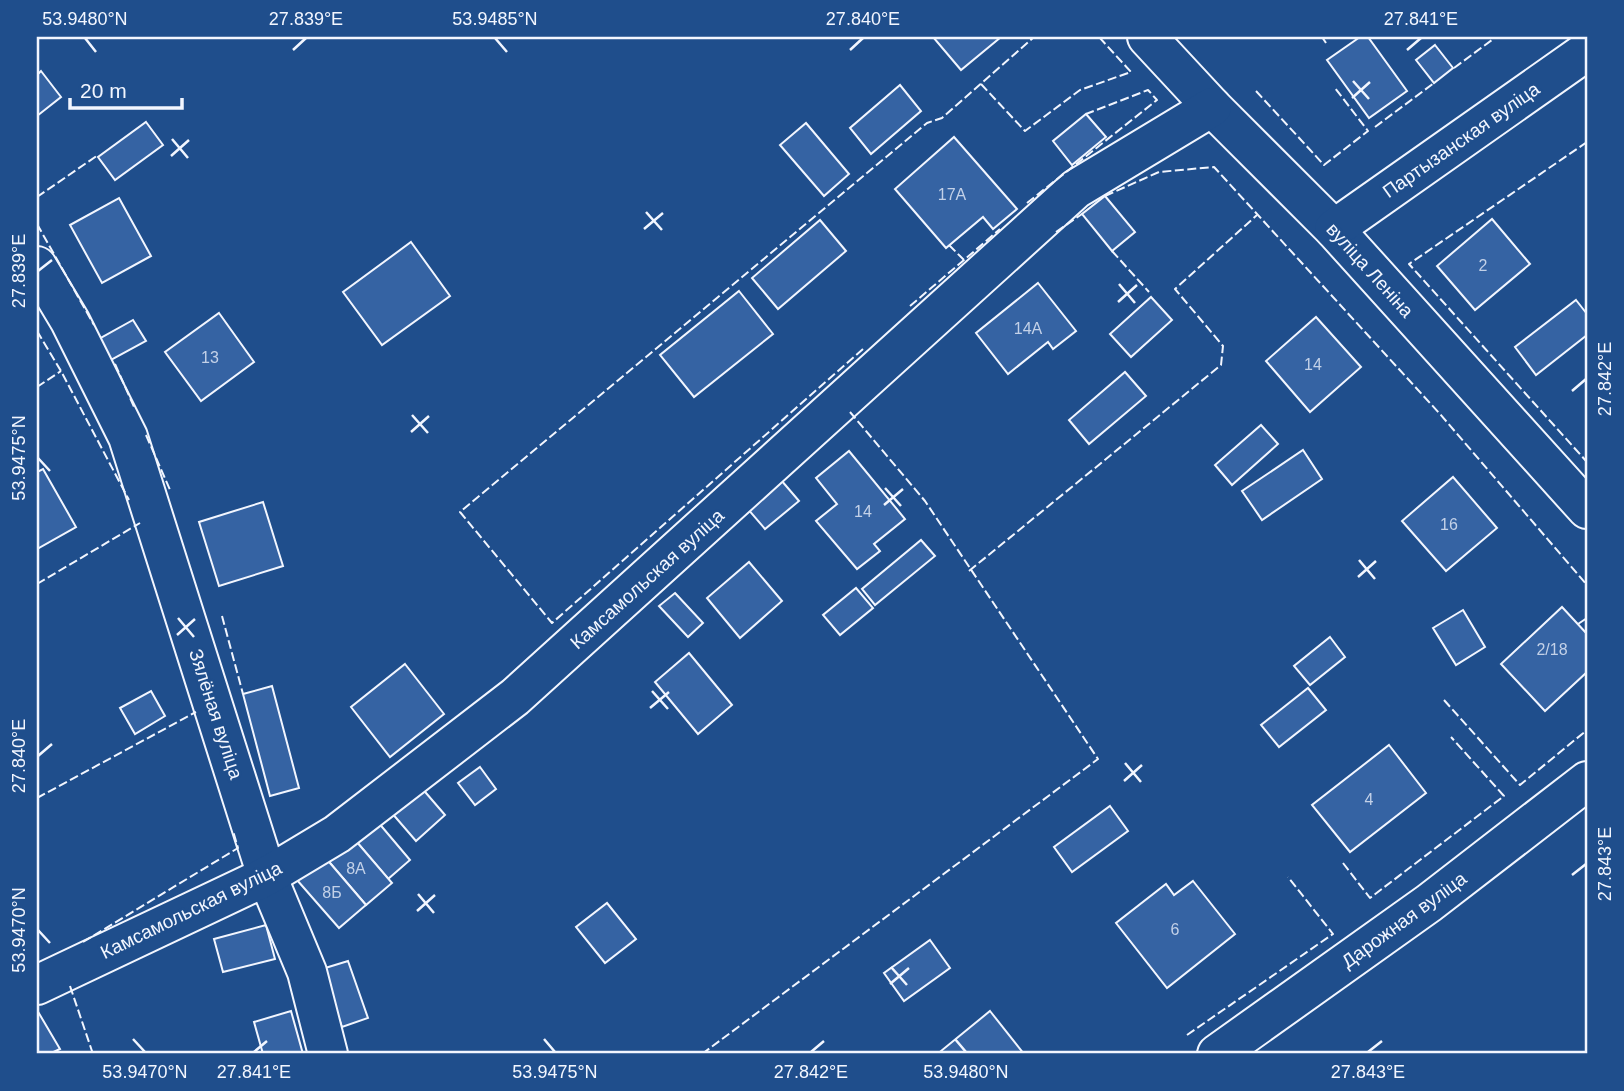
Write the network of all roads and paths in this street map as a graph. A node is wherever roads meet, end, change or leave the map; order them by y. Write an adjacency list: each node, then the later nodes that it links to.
1 (1147, 37): 3 (street, вуліца Леніна)
2 (1587, 51): 4 (street, Партызанская вуліца)
3 (1212, 107): 4 (street, вуліца Леніна); 8 (street, Камсамольская вуліца)
4 (1334, 229): 6 (street, вуліца Леніна)
5 (37, 266): 8 (street, Зялёная вуліца)
6 (1587, 509)
7 (1587, 781): 11 (street, Дарожная вуліца)
8 (267, 876): 9 (street, Камсамольская вуліца); 10 (street, Зялёная вуліца)
9 (37, 985)
10 (328, 1054)
11 (1217, 1054)

